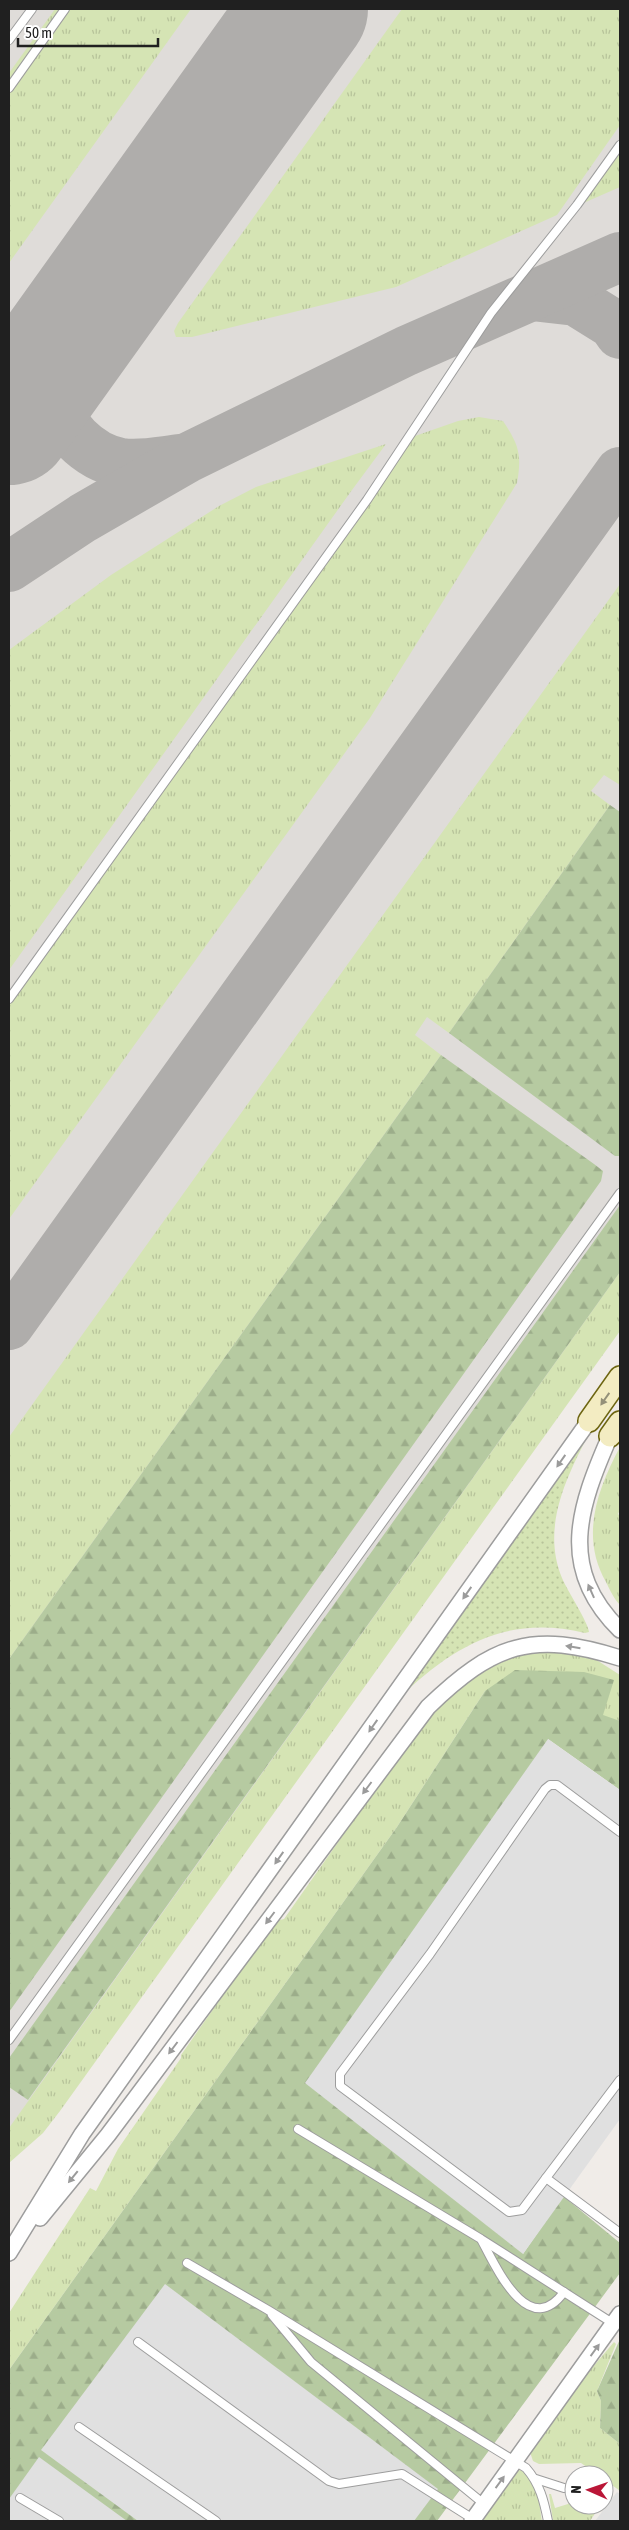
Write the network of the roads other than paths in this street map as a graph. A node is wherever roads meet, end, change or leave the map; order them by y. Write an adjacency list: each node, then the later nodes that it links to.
1 (32, 9): 3 (lane)
2 (65, 9): 4 (lane)
3 (9, 40)
4 (9, 88)
5 (620, 145): 6 (lane)
6 (9, 999)
7 (620, 1193): 14 (lane)
8 (620, 1377): 9 (main road, one-way to 9)
9 (589, 1421): 20 (street, one-way to 20)
10 (615, 1429): 11 (street, one-way to 10)
11 (620, 1630)
12 (620, 1658): 20 (street, one-way to 20)
13 (620, 1832): 17 (lane)
14 (9, 2040)
15 (620, 2080): 17 (lane)
16 (298, 2129): 19 (lane)
17 (546, 2178): 18 (lane)
18 (620, 2233)
19 (481, 2239): 22 (lane); 22 (lane)
20 (9, 2254)
21 (187, 2263): 23 (lane)
22 (564, 2292): 24 (lane)
23 (268, 2310): 27 (lane); 31 (lane)
24 (617, 2319): 27 (street, one-way to 24)
25 (138, 2342): 32 (lane)
26 (79, 2426): 34 (lane)
27 (514, 2462): 28 (lane); 31 (street, one-way to 27)
28 (536, 2479): 29 (lane); 35 (lane)
29 (564, 2488)
30 (20, 2498): 33 (lane)
31 (484, 2504): 32 (street)
32 (472, 2520)
33 (60, 2521)
34 (216, 2521)
35 (548, 2521)

